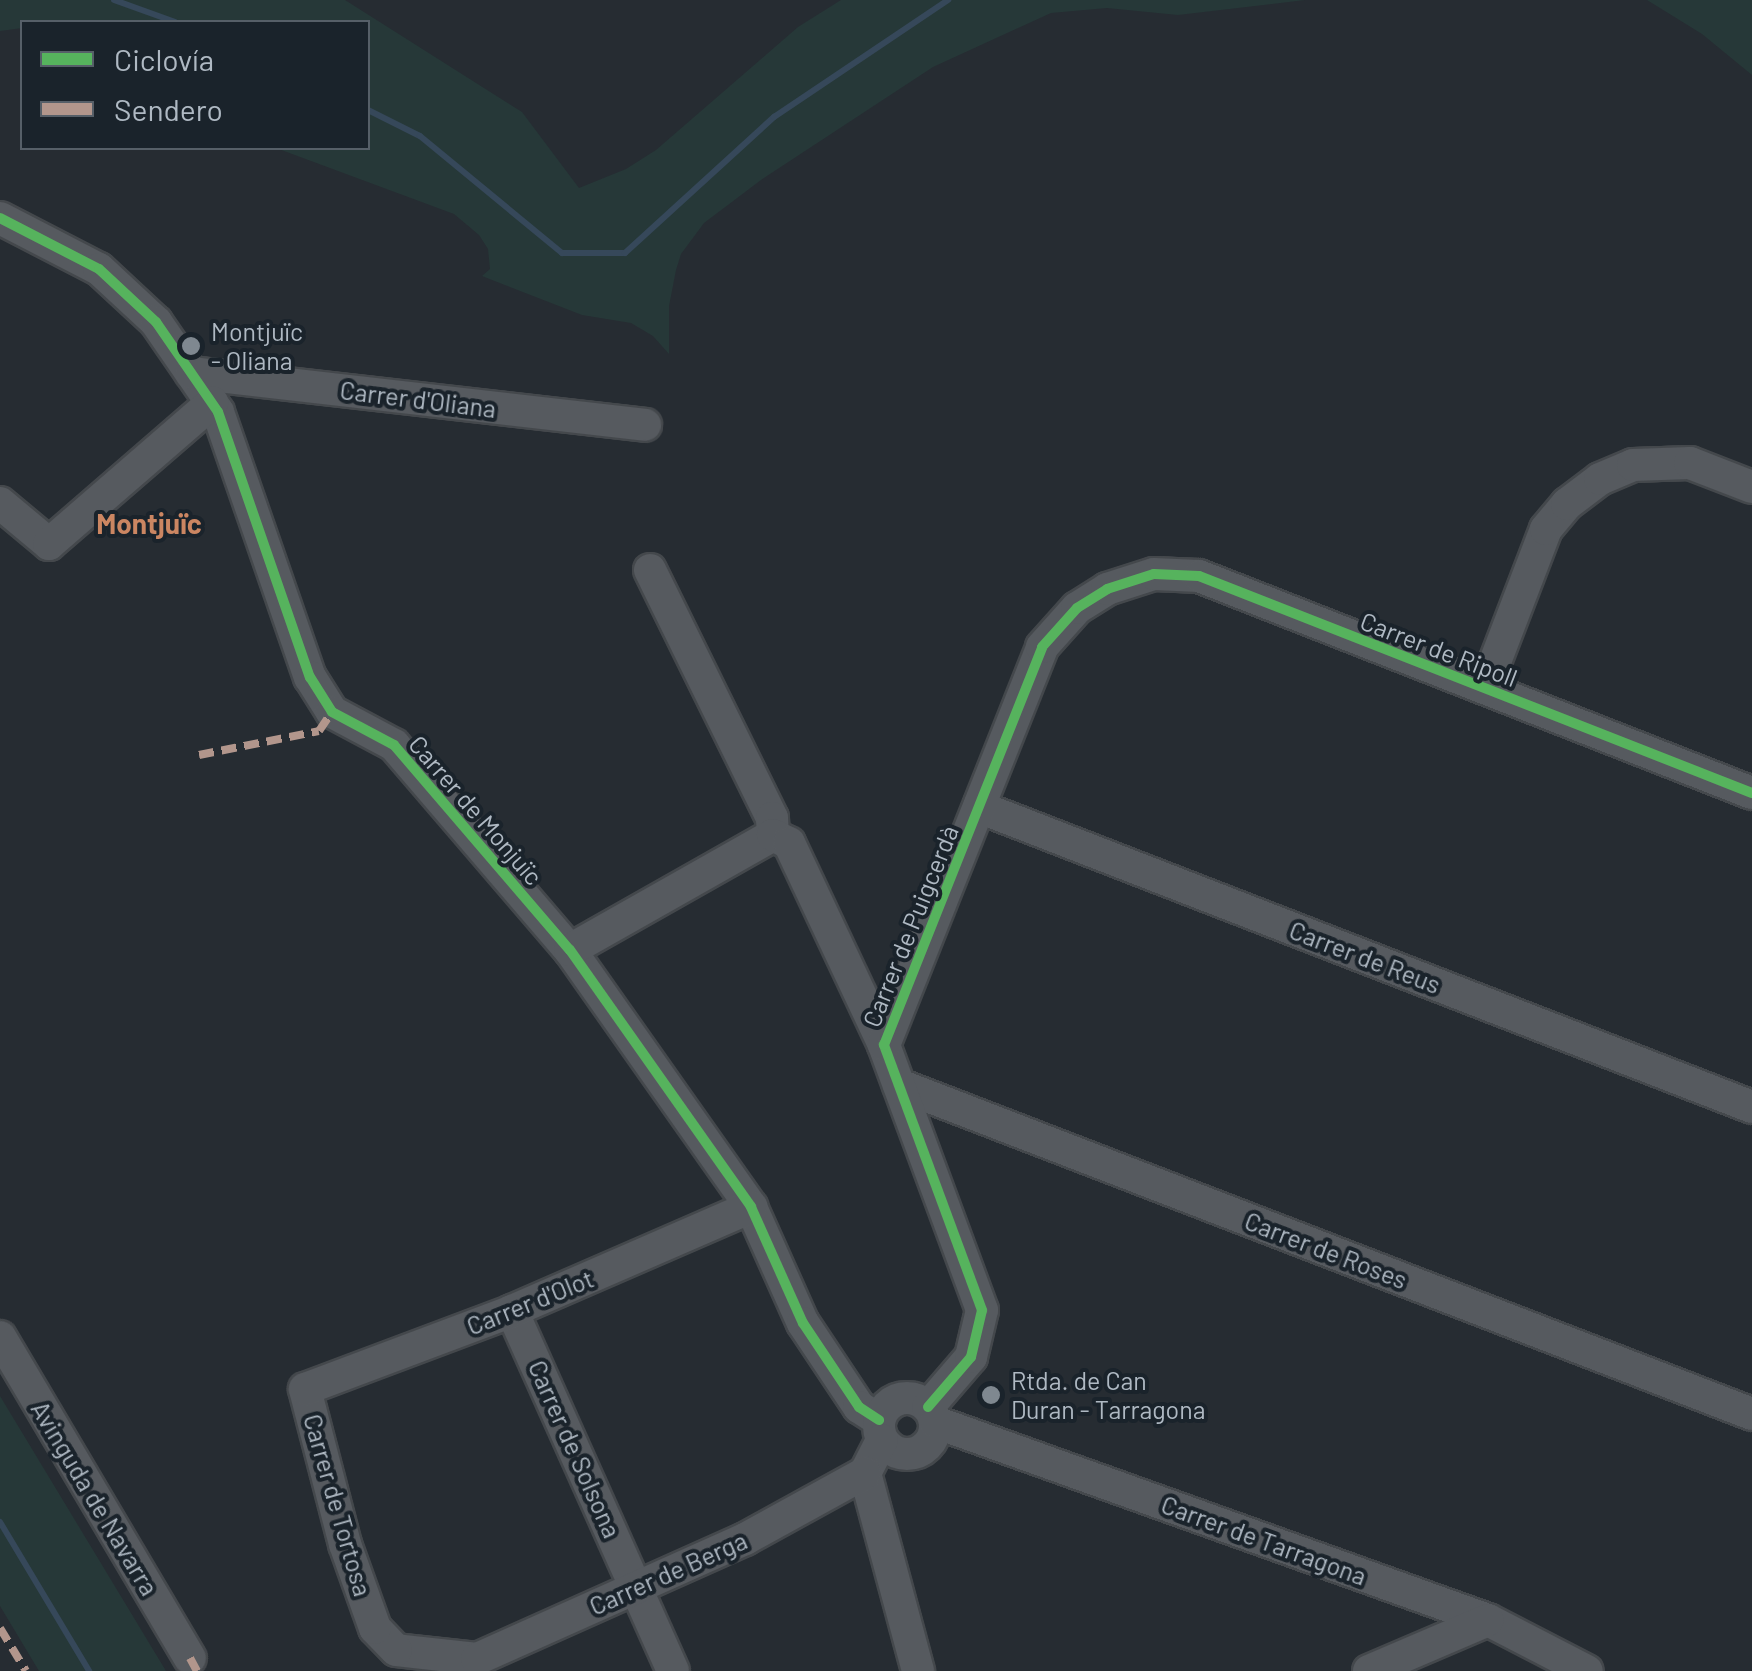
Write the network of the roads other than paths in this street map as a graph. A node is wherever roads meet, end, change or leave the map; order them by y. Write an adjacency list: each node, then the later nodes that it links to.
1 (0, 218): 2 (street, Carrer de Monjuïc)
2 (191, 373): 3 (street, Carrer de Monjuïc); 4 (street, Carrer d'Oliana)
3 (212, 402): 6 (street); 13 (street, Carrer de Monjuïc)
4 (646, 425)
5 (1752, 487): 9 (street)
6 (0, 504)
7 (650, 570): 12 (street)
8 (1108, 590): 9 (street, Carrer de Ripoll); 11 (street, Carrer de Puigcerdà)
9 (1486, 688): 10 (street, Carrer de Ripoll)
10 (1752, 793)
11 (979, 807): 14 (street, Carrer de Puigcerdà); 16 (street, Carrer de Reus)
12 (773, 834): 13 (street); 14 (street)
13 (570, 950): 17 (street, Carrer de Monjuïc)
14 (884, 1045): 15 (street, Carrer de Puigcerdà)
15 (899, 1085): 21 (street, Carrer de Puigcerdà); 22 (street, Carrer de Roses)
16 (1752, 1107)
17 (751, 1208): 18 (street, Carrer d'Olot); 23 (street, Carrer de Monjuïc)
18 (512, 1310): 20 (street, Carrer d'Olot); 25 (street, Carrer de Solsona)
19 (0, 1337): 27 (street, Avinguda de Navarra)
20 (306, 1389): 28 (street, Carrer de Tortosa)
21 (932, 1414): 23 (street); 23 (street); 26 (street, Carrer de Tarragona)
22 (1752, 1414)
23 (880, 1430): 24 (street)
24 (866, 1472): 25 (street, Carrer de Berga); 30 (street)
25 (637, 1587): 28 (street, Carrer de Berga); 29 (street, Carrer de Solsona)
26 (1488, 1620): 31 (street); 32 (street, Carrer de Tarragona)
27 (190, 1658)
28 (480, 1665)
29 (673, 1671)
30 (918, 1671)
31 (1370, 1671)
32 (1587, 1671)

